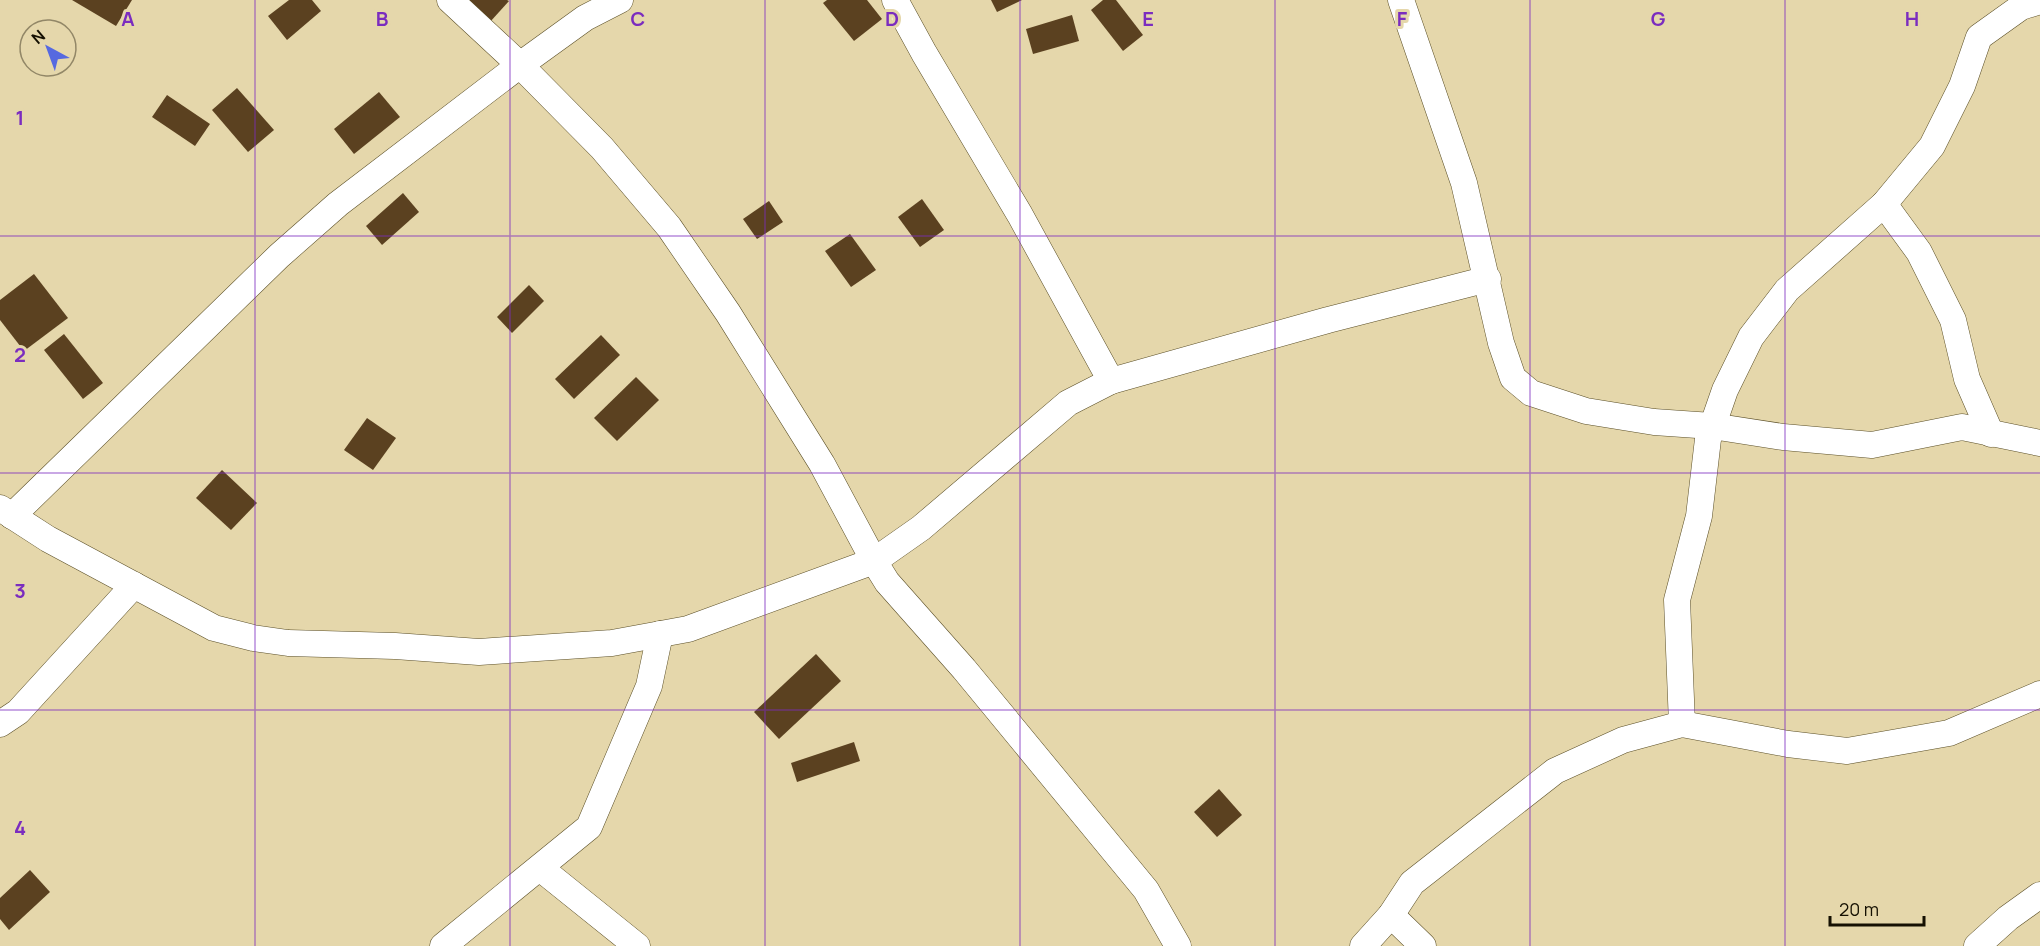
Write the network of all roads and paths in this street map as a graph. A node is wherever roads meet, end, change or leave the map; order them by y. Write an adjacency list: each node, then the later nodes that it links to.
1 (450, 0): 6 (street)
2 (620, 0): 6 (street)
3 (895, 0): 9 (street)
4 (1401, 0): 8 (street)
5 (2040, 1): 7 (street)
6 (520, 65): 13 (street); 14 (street)
7 (1884, 204): 10 (street); 11 (street)
8 (1488, 279): 9 (street); 10 (street)
9 (1112, 381): 14 (street)
10 (1712, 426): 11 (street); 19 (street)
11 (1991, 434): 12 (street)
12 (2040, 443)
13 (6, 512): 15 (street)
14 (874, 561): 16 (street); 25 (street)
15 (134, 585): 16 (street); 18 (street)
16 (660, 634): 20 (street)
17 (2040, 694): 19 (street)
18 (0, 724)
19 (1682, 724): 22 (street)
20 (540, 868): 23 (street); 24 (street)
21 (2040, 896): 28 (street)
22 (1391, 915): 26 (street); 27 (street)
23 (443, 946)
24 (637, 946)
25 (1178, 946)
26 (1363, 946)
27 (1422, 946)
28 (1977, 946)

